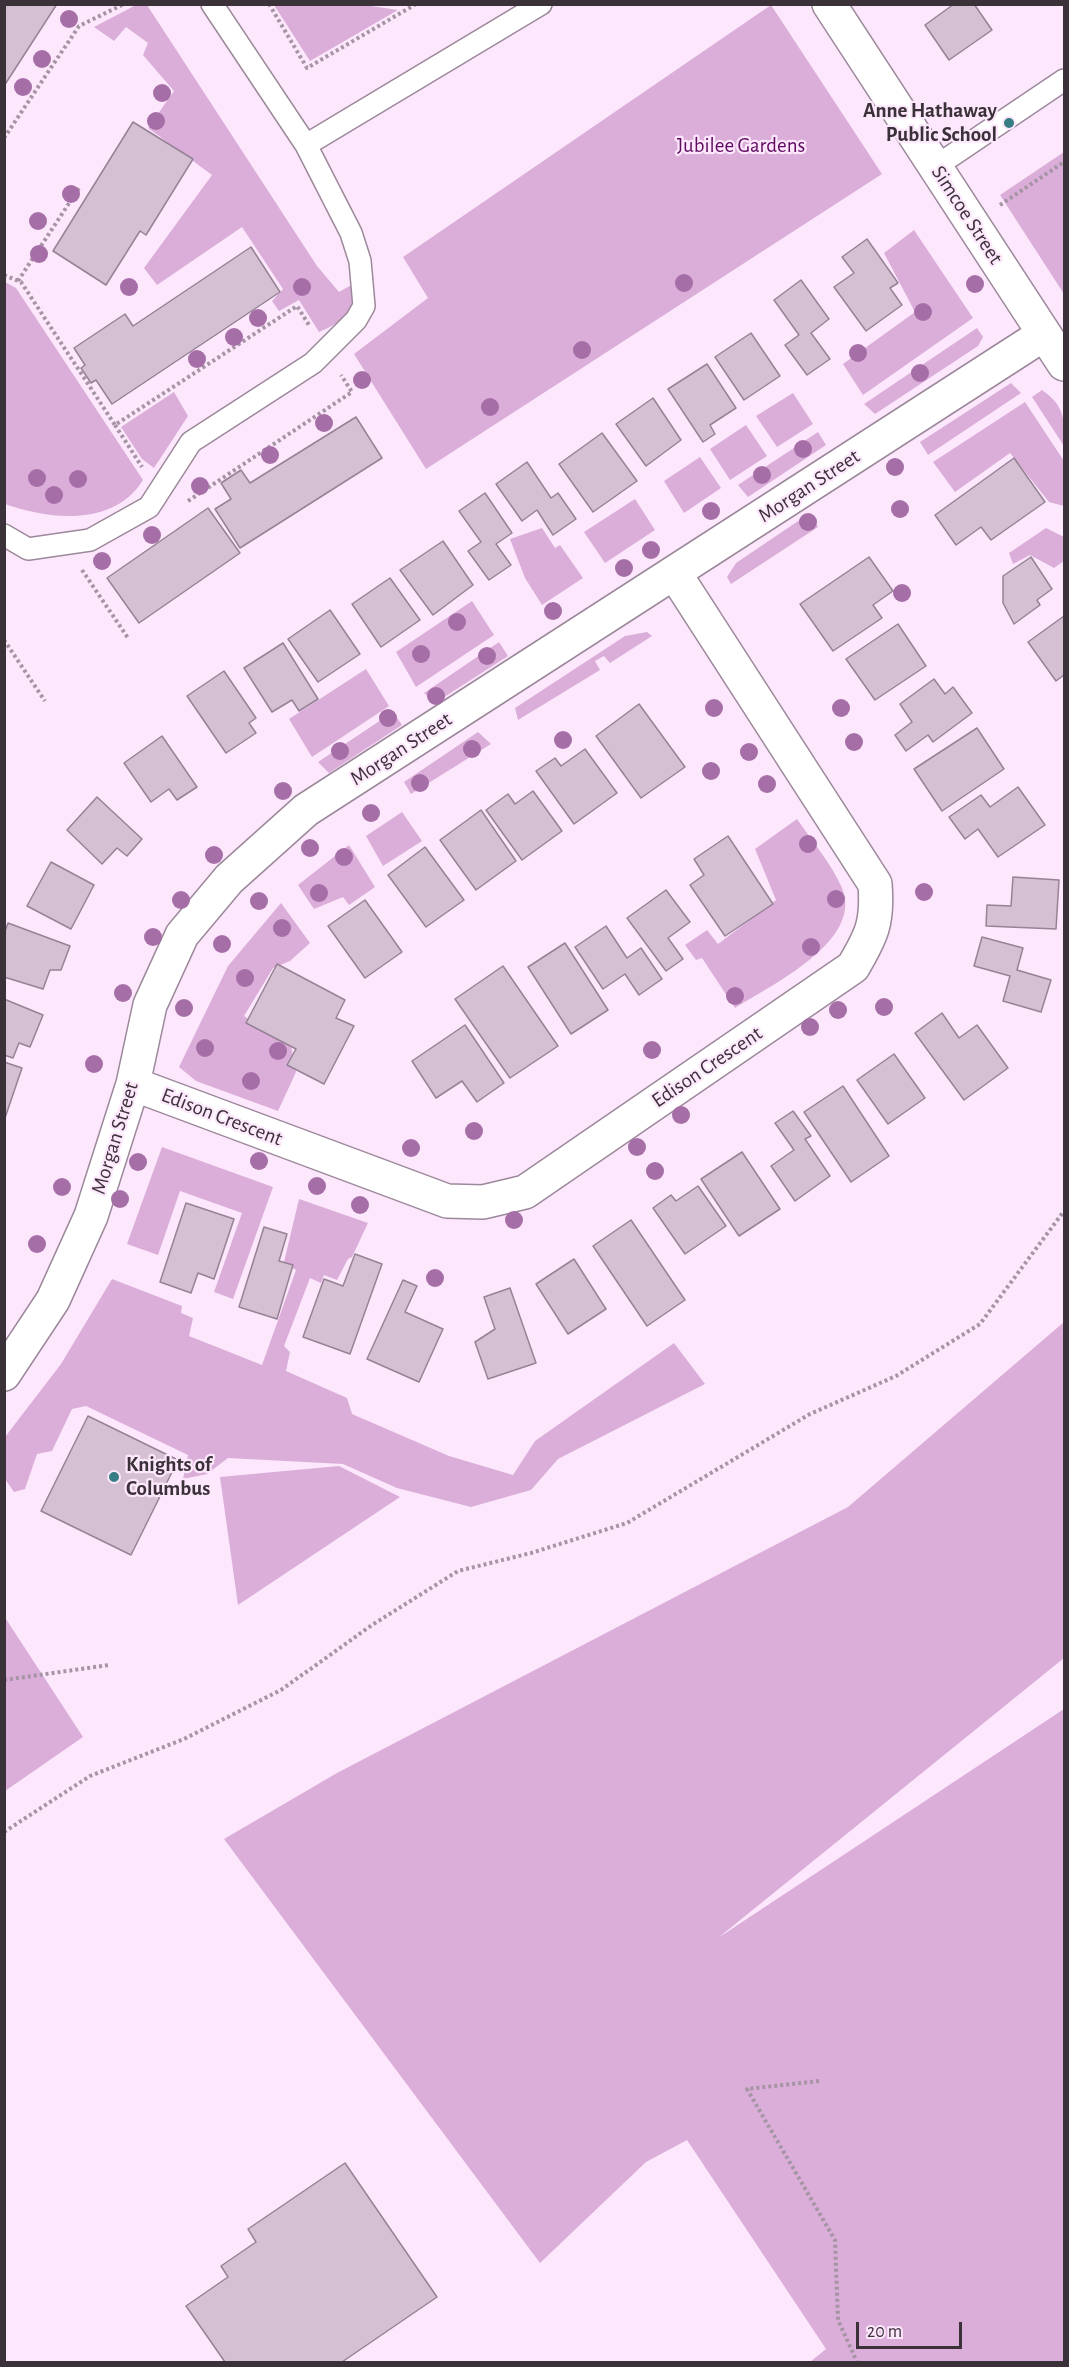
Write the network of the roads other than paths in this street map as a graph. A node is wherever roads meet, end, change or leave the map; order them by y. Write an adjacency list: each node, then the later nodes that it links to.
1 (212, 4): 5 (lane)
2 (542, 4): 5 (lane)
3 (829, 4): 6 (street, Simcoe Street)
4 (1065, 80): 6 (lane)
5 (306, 145): 9 (lane)
6 (935, 167): 7 (street, Simcoe Street)
7 (1044, 334): 8 (street, Simcoe Street); 10 (street, Morgan Street)
8 (1065, 364)
9 (4, 535)
10 (675, 574): 11 (street, Morgan Street); 11 (street, Edison Crescent)
11 (133, 1084): 12 (street, Morgan Street)
12 (4, 1374)

